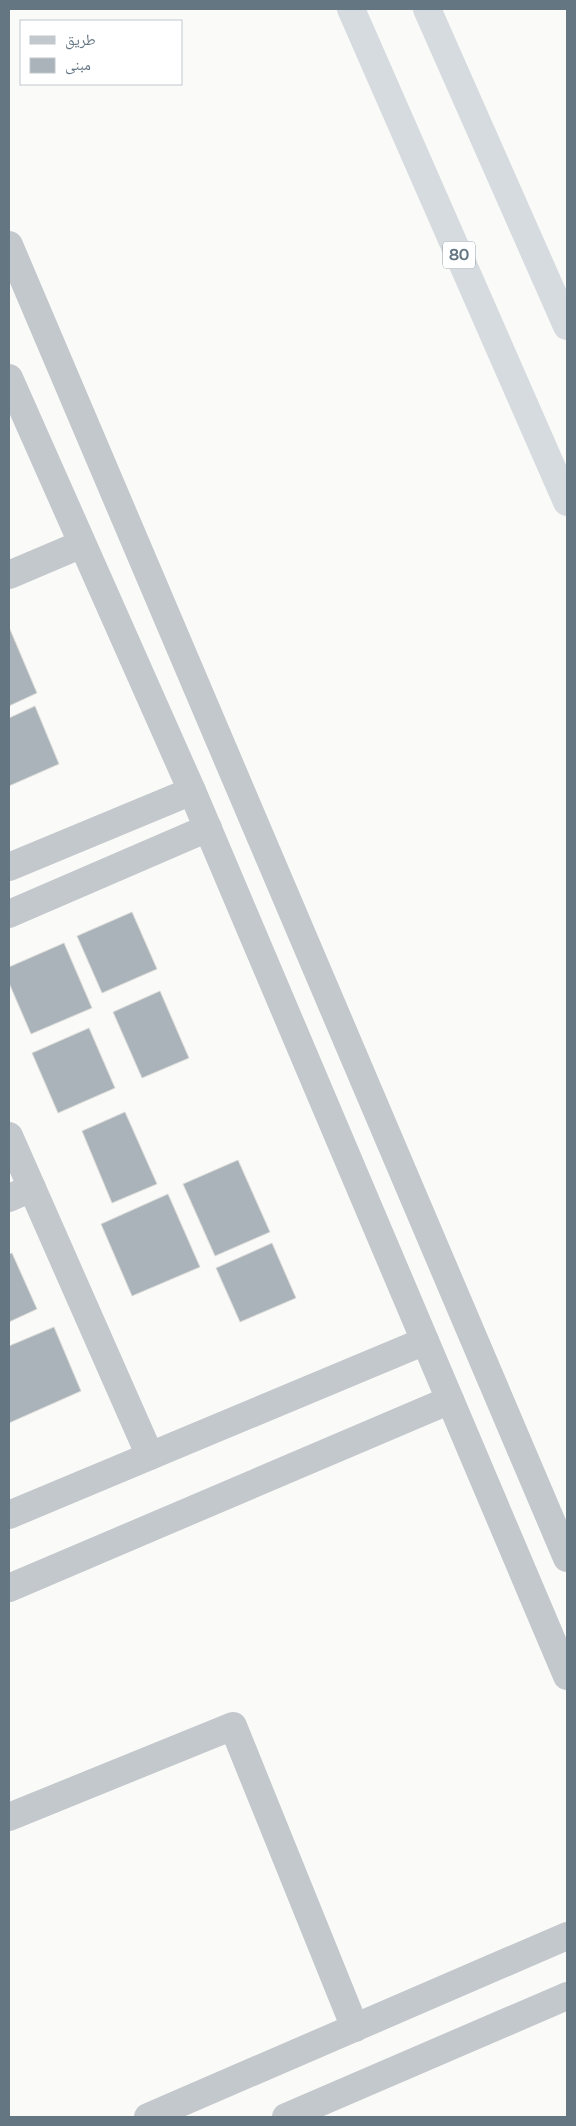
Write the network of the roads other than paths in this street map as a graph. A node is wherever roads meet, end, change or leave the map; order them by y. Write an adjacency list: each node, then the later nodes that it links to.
1 (351, 9): 6 (highway, 80)
2 (428, 9): 4 (highway)
3 (9, 245): 19 (street)
4 (567, 326)
5 (9, 378): 7 (street)
6 (567, 502)
7 (82, 544): 8 (street); 9 (street)
8 (9, 575)
9 (192, 791): 10 (street); 11 (street)
10 (208, 828): 12 (street); 15 (street)
11 (9, 867)
12 (9, 914)
13 (9, 1136): 14 (street)
14 (20, 1193): 17 (street)
15 (425, 1341): 16 (street); 17 (street)
16 (450, 1400): 20 (street); 21 (street)
17 (150, 1456): 18 (street)
18 (9, 1516)
19 (567, 1558)
20 (9, 1588)
21 (567, 1676)
22 (9, 1817): 25 (street)
23 (567, 1936): 25 (street)
24 (567, 1996): 27 (street)
25 (355, 2028): 26 (street)
26 (148, 2117)
27 (286, 2117)

